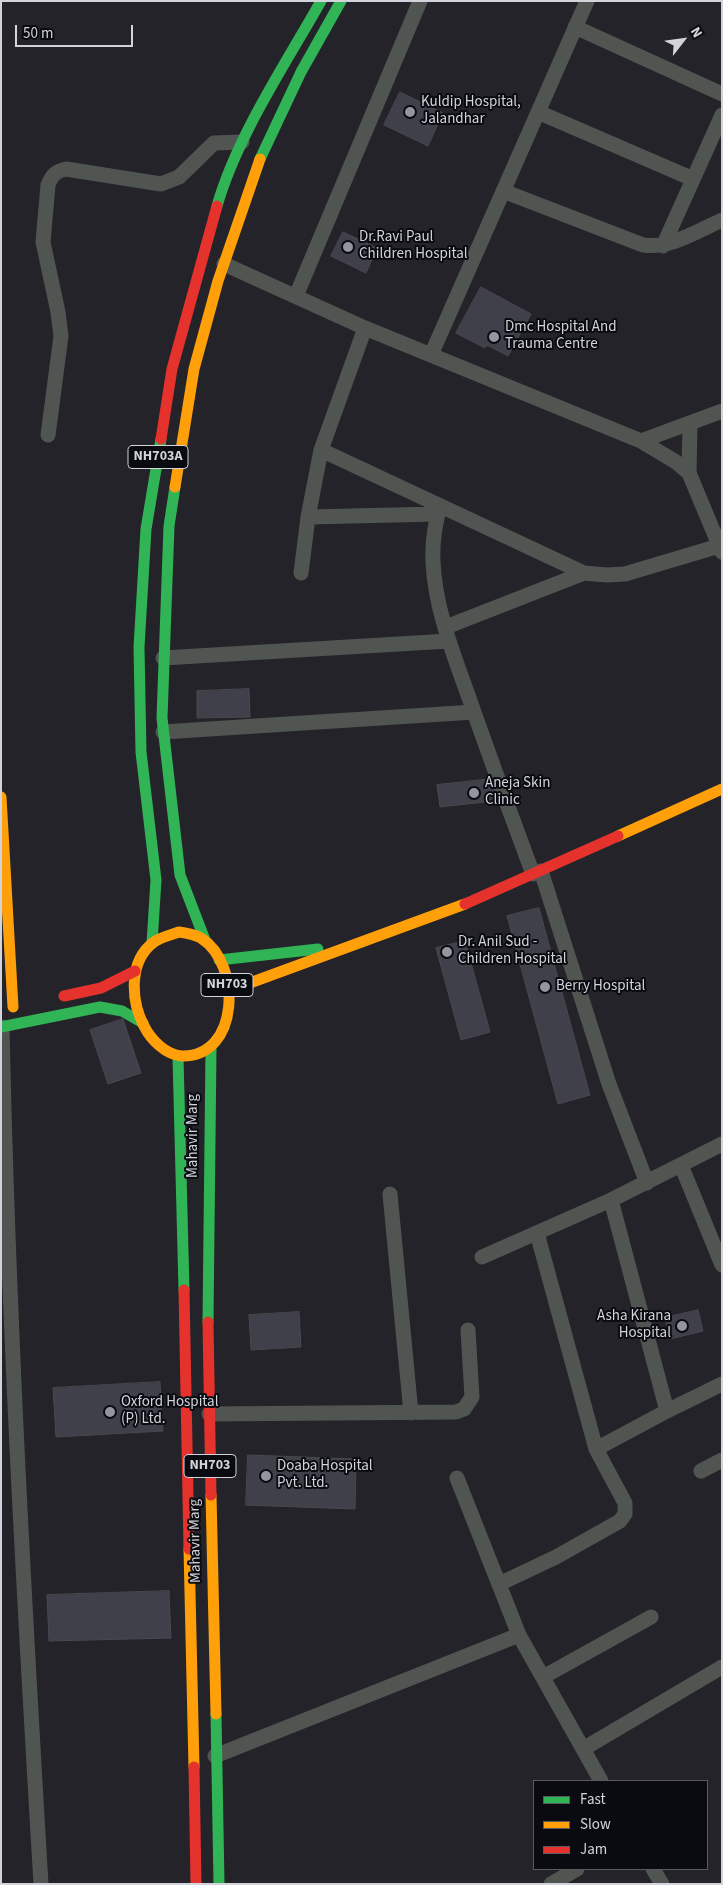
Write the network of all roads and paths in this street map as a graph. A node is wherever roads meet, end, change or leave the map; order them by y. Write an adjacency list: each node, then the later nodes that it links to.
1 (321, 1): 9 (main road, NH703A)
2 (340, 1): 14 (main road, NH703A)
3 (420, 1): 15 (street)
4 (587, 1): 5 (street)
5 (575, 27): 6 (street); 7 (street)
6 (722, 94)
7 (538, 112): 10 (street); 11 (street)
8 (722, 115): 10 (street)
9 (242, 142): 20 (street); 38 (main road, NH703A)
10 (693, 179): 13 (street)
11 (503, 191): 13 (street); 17 (street)
12 (722, 220): 13 (street)
13 (663, 246)
14 (224, 264): 15 (street); 31 (main road, NH703A)
15 (296, 296): 16 (street)
16 (364, 328): 17 (street); 22 (street)
17 (432, 355): 21 (street)
18 (722, 410): 19 (street)
19 (690, 423): 21 (street); 23 (street)
20 (48, 435)
21 (641, 441): 23 (street)
22 (321, 450): 24 (street); 26 (street)
23 (689, 474): 25 (street)
24 (439, 510): 26 (street); 29 (street); 30 (street)
25 (715, 516): 27 (street)
26 (308, 517): 28 (street)
27 (721, 549): 29 (street)
28 (302, 573)
29 (584, 573): 30 (street)
30 (447, 634): 31 (street); 32 (street)
31 (163, 658): 33 (main road, NH703A)
32 (474, 712): 33 (street); 36 (street)
33 (164, 732): 37 (main road, NH703A)
34 (721, 794): 36 (main road)
35 (1, 797): 44 (main road)
36 (537, 872): 39 (main road); 51 (street)
37 (205, 940): 38 (main road); 40 (main road, NH703)
38 (152, 943): 41 (main road)
39 (353, 946): 40 (main road); 42 (main road)
40 (219, 960): 42 (main road, NH703)
41 (135, 971): 43 (main road); 45 (main road)
42 (228, 991): 47 (main road, NH703)
43 (48, 999)
44 (12, 1007)
45 (143, 1023): 46 (main road); 48 (main road)
46 (2, 1027): 76 (street)
47 (211, 1049): 48 (main road); 61 (main road, Mahavir Marg / NH703)
48 (178, 1057): 77 (main road, Mahavir Marg / NH703)
49 (722, 1144): 50 (street)
50 (681, 1165): 51 (street); 56 (street)
51 (648, 1183): 53 (street)
52 (390, 1194): 60 (street)
53 (611, 1200): 54 (street); 59 (street)
54 (537, 1233): 55 (street); 62 (street)
55 (482, 1257)
56 (722, 1264)
57 (468, 1330): 60 (street)
58 (722, 1384): 59 (street)
59 (667, 1412): 62 (street)
60 (411, 1413): 61 (street)
61 (209, 1414): 72 (main road, Mahavir Marg / NH703)
62 (596, 1449): 66 (street)
63 (722, 1460): 64 (street)
64 (700, 1471)
65 (457, 1478): 66 (street)
66 (499, 1584): 68 (street)
67 (651, 1617): 70 (street)
68 (519, 1635): 70 (street); 72 (street)
69 (722, 1667): 71 (street)
70 (542, 1677): 71 (street)
71 (583, 1749): 73 (street)
72 (215, 1756): 78 (main road, Mahavir Marg / NH703)
73 (600, 1780)
74 (575, 1870): 79 (street)
75 (654, 1870): 80 (street)
76 (41, 1884)
77 (196, 1884)
78 (219, 1884)
79 (551, 1884)
80 (662, 1884)

